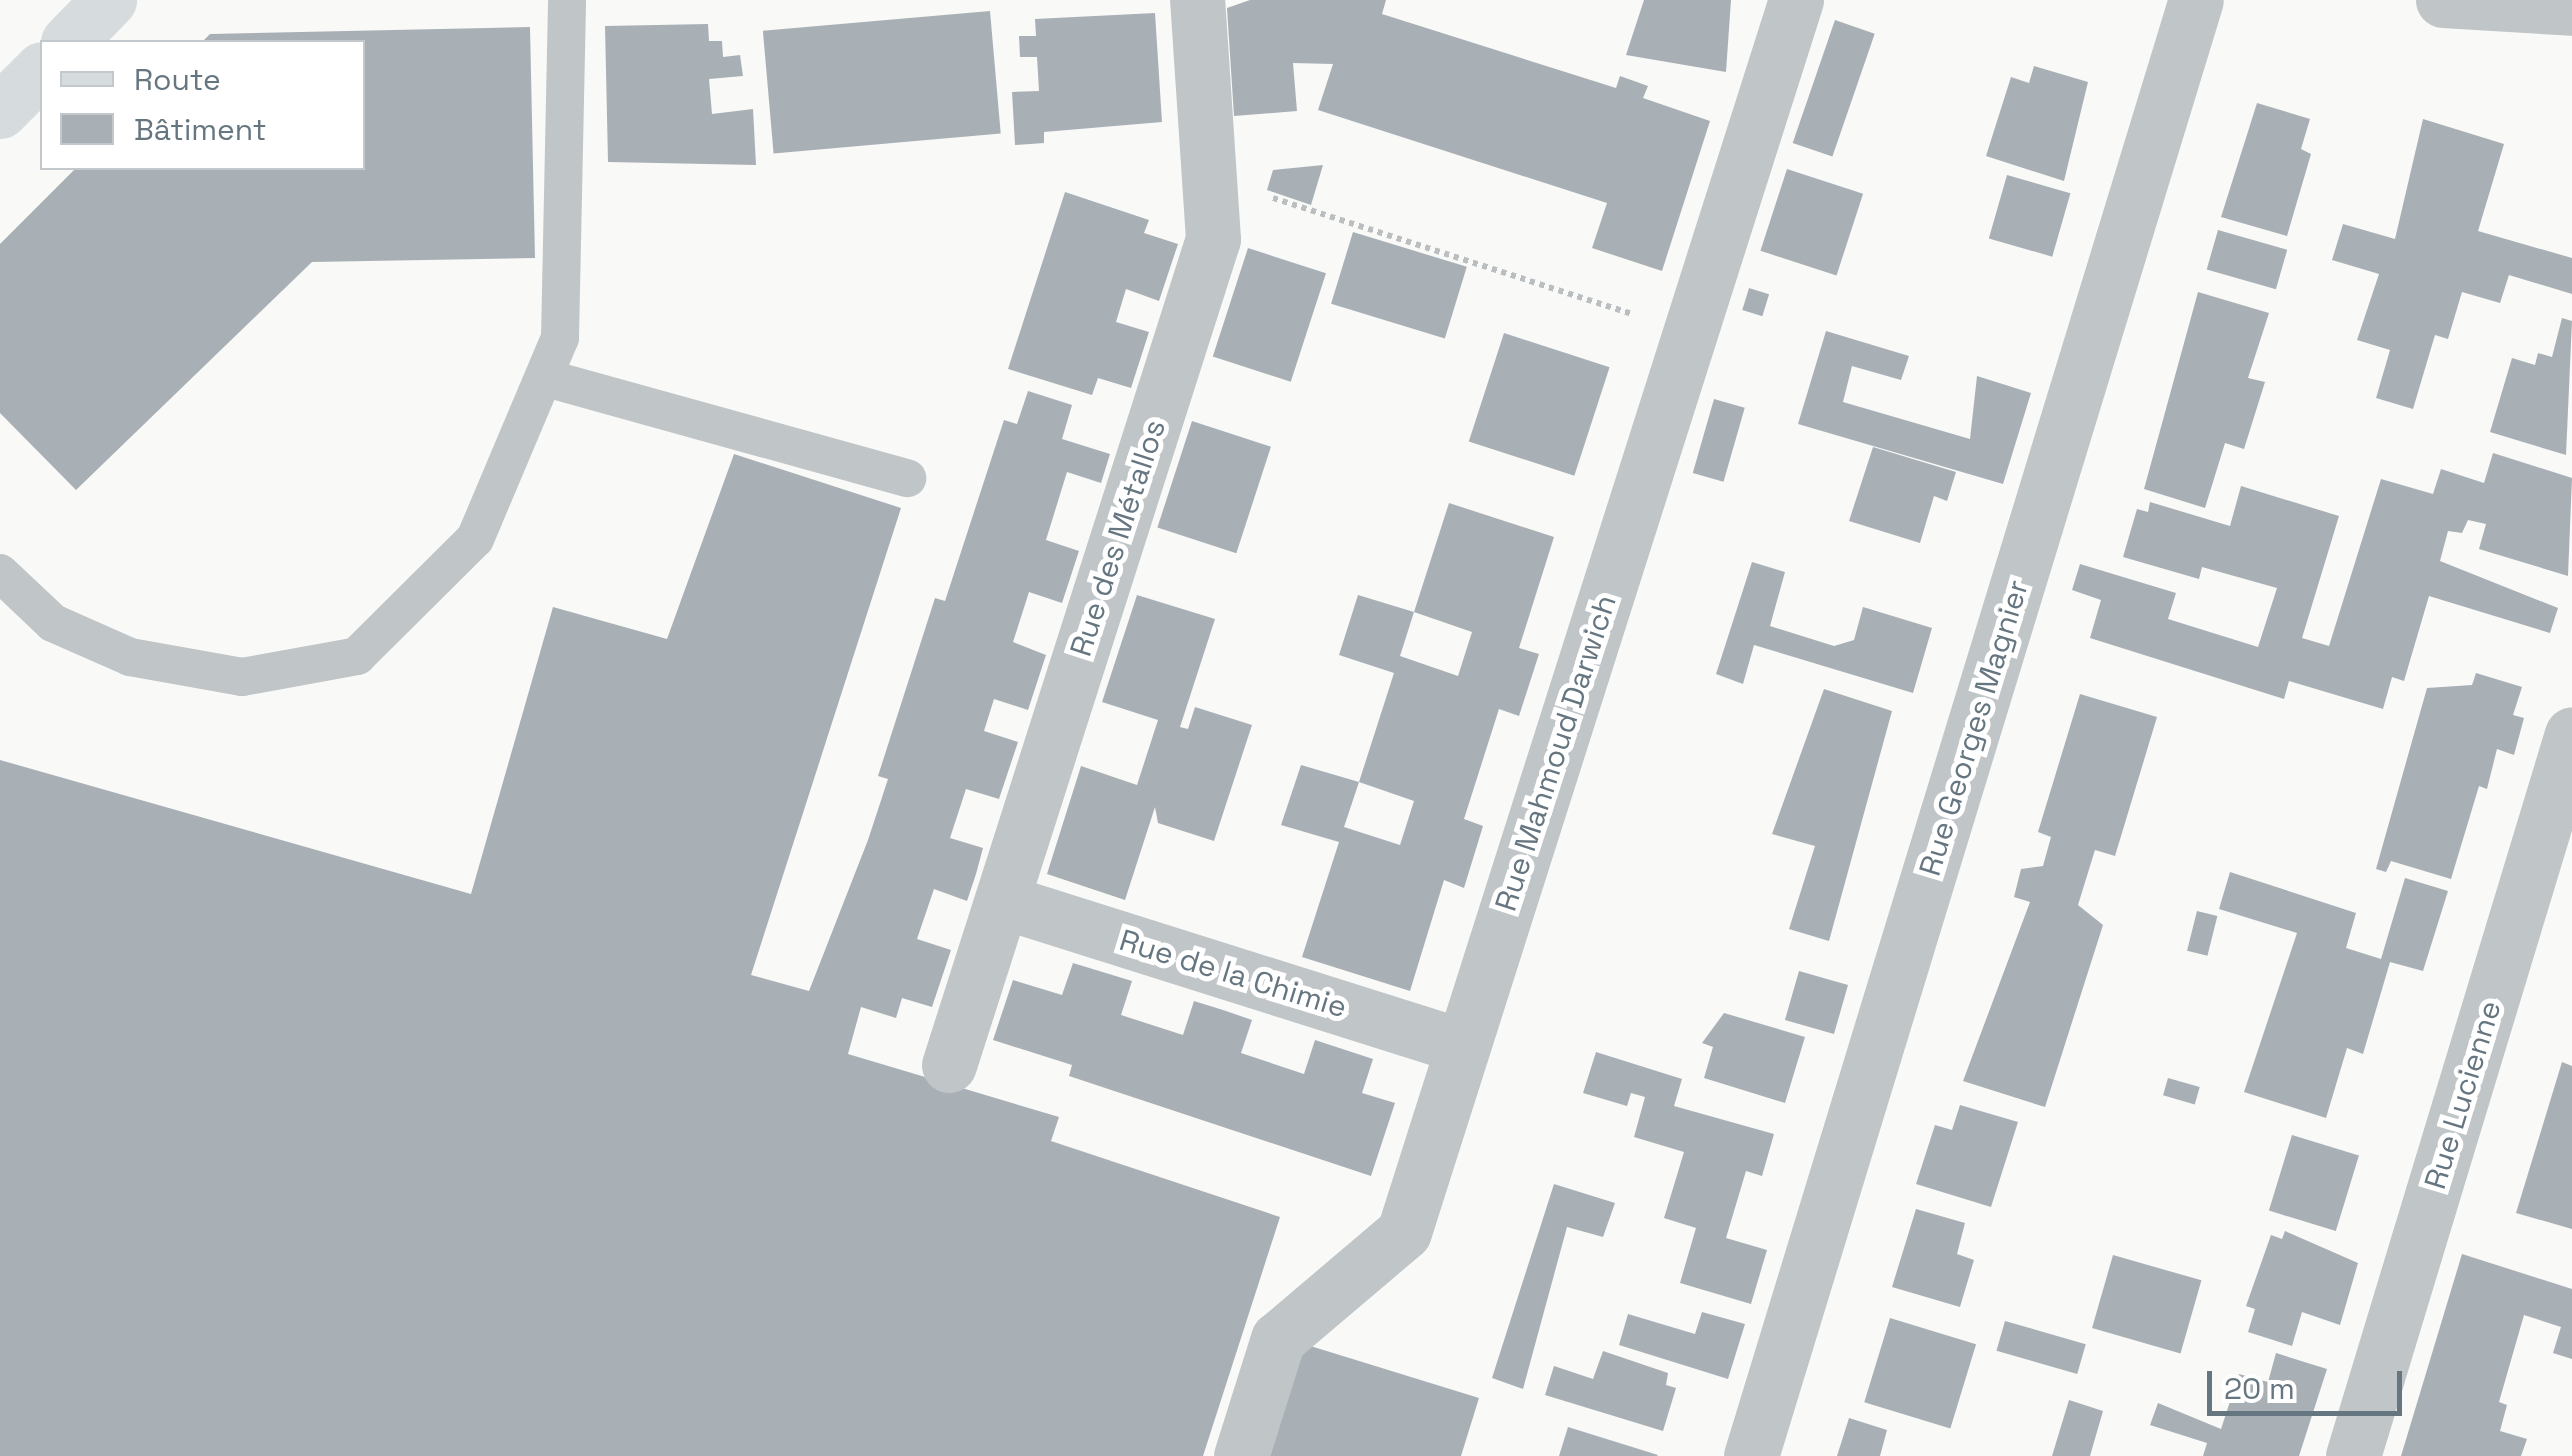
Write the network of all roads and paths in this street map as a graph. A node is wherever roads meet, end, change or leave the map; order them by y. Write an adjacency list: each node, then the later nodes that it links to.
1 (110, 0): 8 (main road)
2 (567, 0): 11 (lane)
3 (1197, 0): 9 (street, Rue des Métallos)
4 (1796, 0): 10 (street, Rue Mahmoud Darwich)
5 (2196, 0): 19 (street, Rue Georges Magnier)
6 (2443, 0): 7 (street)
7 (2572, 8)
8 (70, 40)
9 (1208, 177): 10 (path); 15 (street, Rue des Métallos)
10 (1690, 332): 16 (street, Rue Mahmoud Darwich)
11 (546, 378): 12 (lane); 13 (lane)
12 (907, 478)
13 (0, 573)
14 (2572, 734): 20 (street, Rue Lucienne)
15 (1002, 901): 16 (street, Rue de la Chimie); 17 (street, Rue des Métallos)
16 (1463, 1046): 18 (street, Rue Mahmoud Darwich)
17 (949, 1065)
18 (1241, 1456)
19 (1751, 1456)
20 (2353, 1456)

